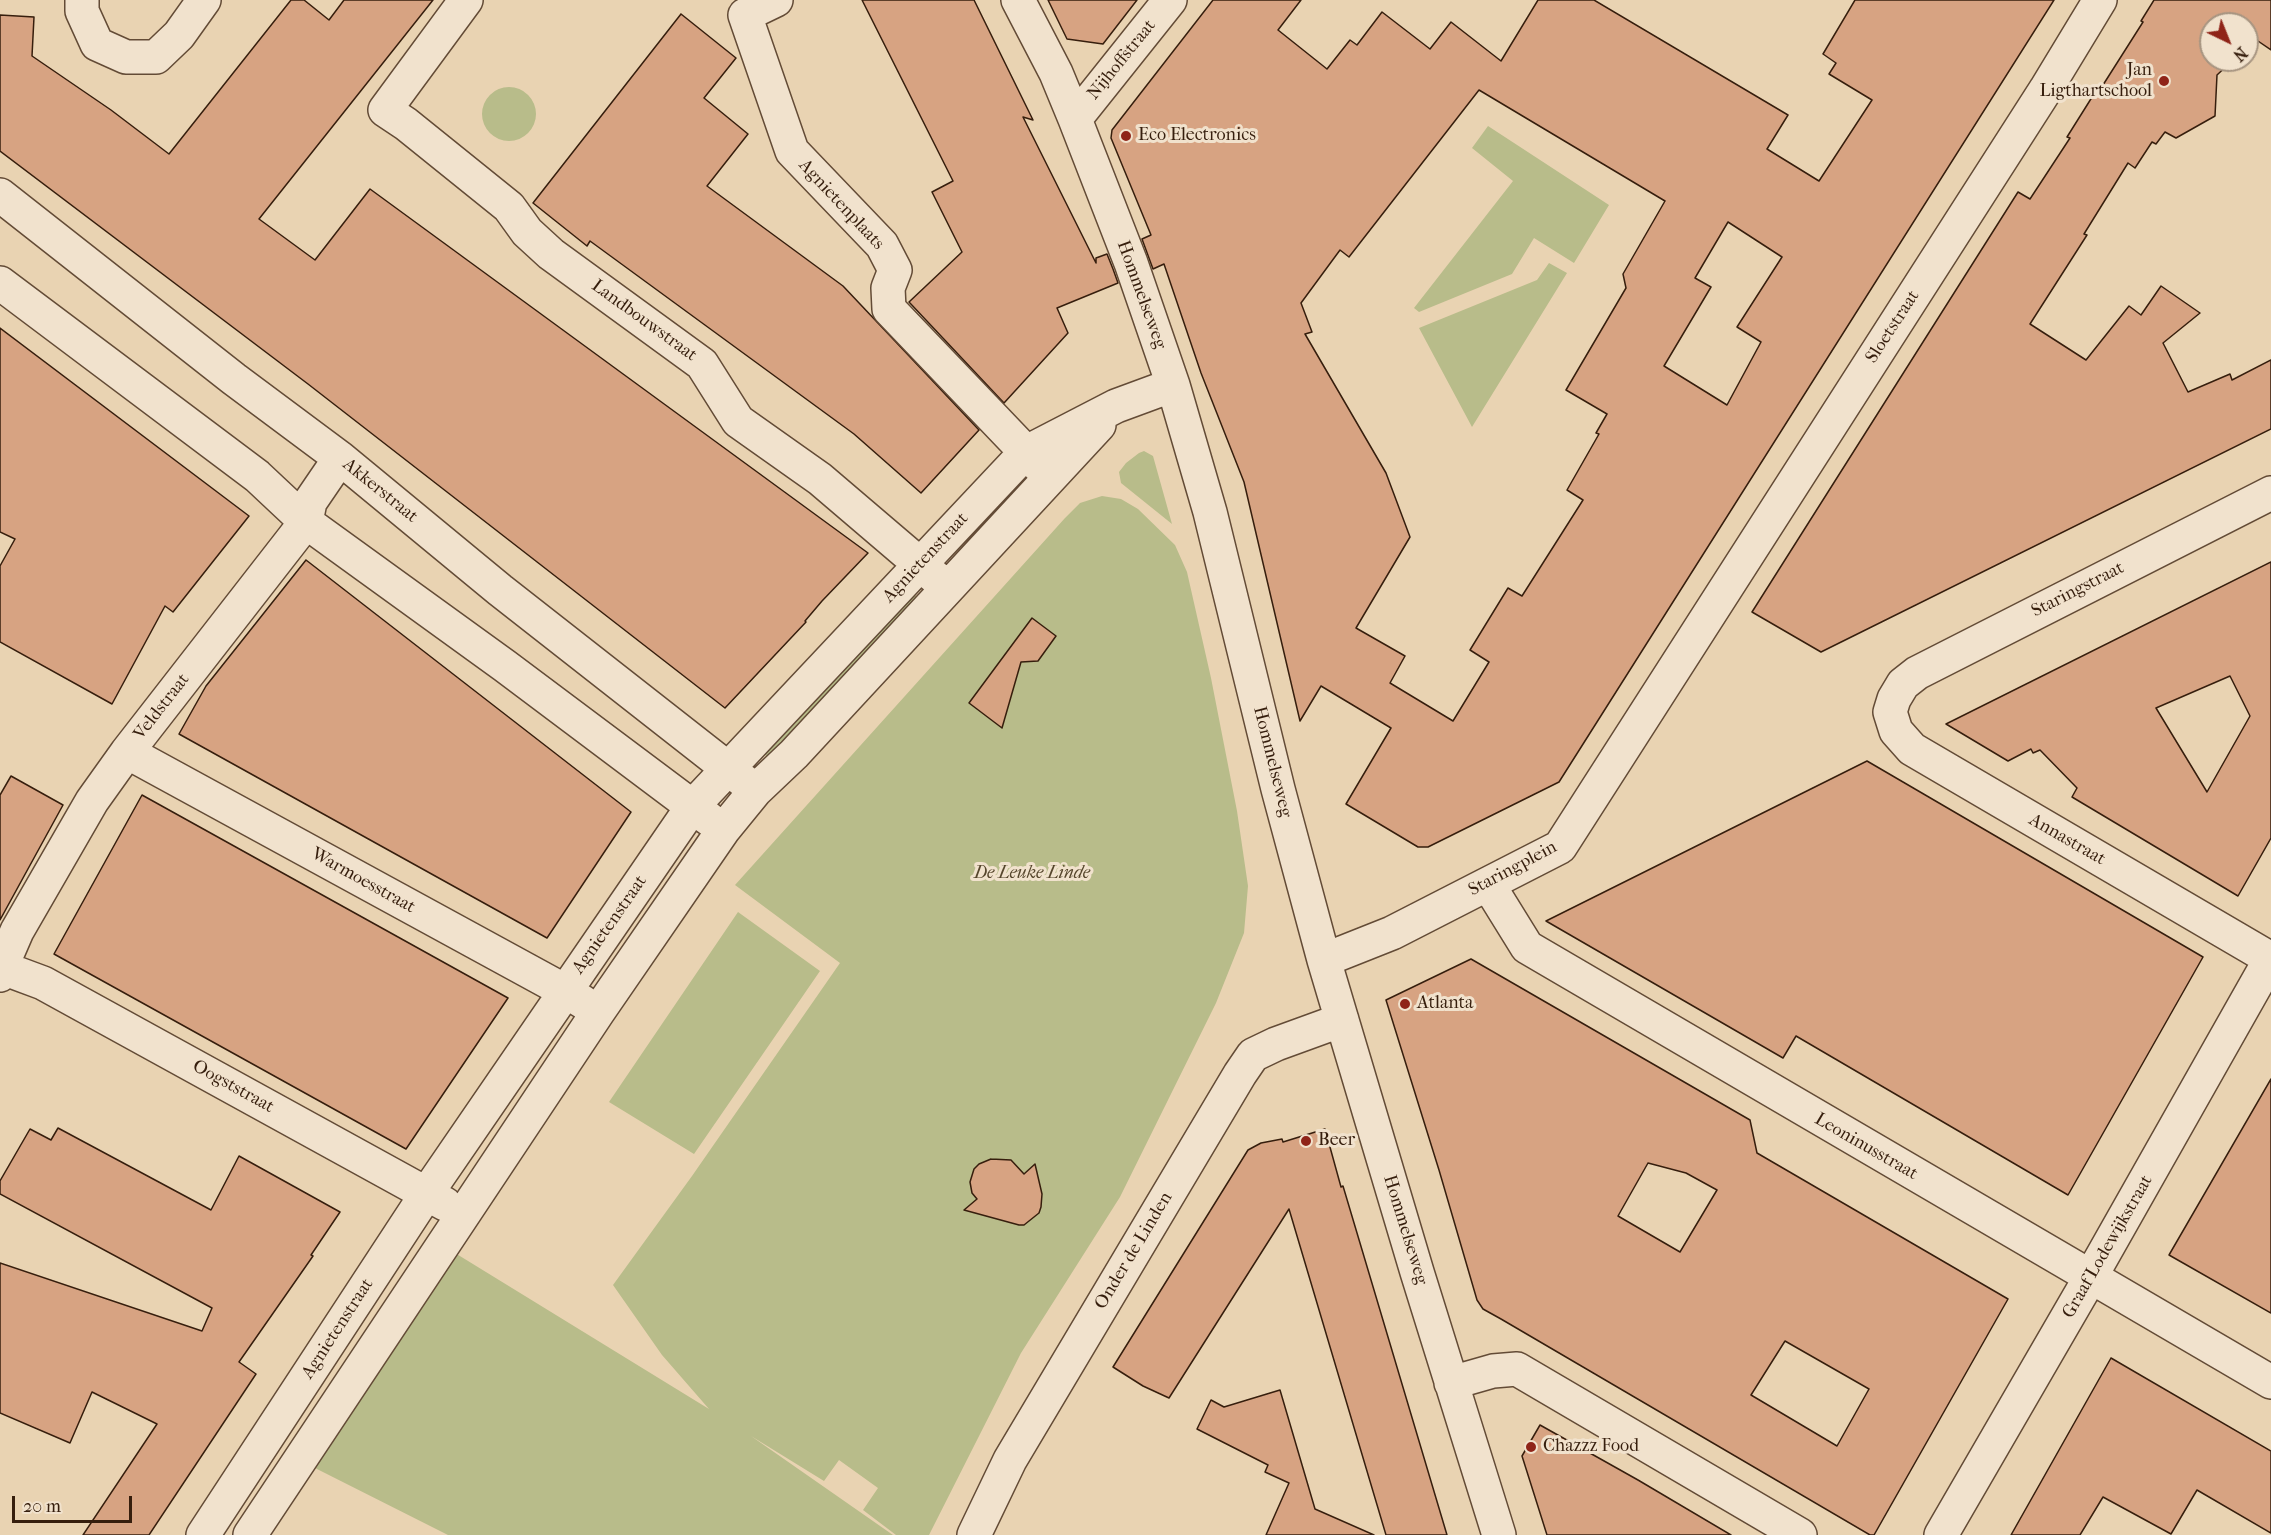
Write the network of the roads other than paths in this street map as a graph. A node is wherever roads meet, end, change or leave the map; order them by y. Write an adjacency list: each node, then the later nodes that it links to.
1 (82, 0): 2 (street)
2 (204, 0)
3 (466, 0): 18 (street, Landbouwstraat)
4 (776, 0): 13 (street, Agnietenplaats)
5 (1018, 0): 8 (street, Hommelseweg)
6 (1170, 0): 8 (street, Nijhoffstraat)
7 (2100, 0): 20 (street, Sloetstraat)
8 (1075, 119): 11 (street, Hommelseweg)
9 (0, 195): 14 (street, Akkerstraat)
10 (0, 283): 17 (street)
11 (1173, 385): 12 (street, Agnietenstraat); 29 (street, Hommelseweg)
12 (1116, 406): 13 (street, Agnietenstraat); 15 (street, Agnietenstraat)
13 (1025, 453): 15 (street, Agnietenplaats); 18 (street, Agnietenstraat)
14 (340, 458): 17 (street, Veldstraat); 23 (street, Akkerstraat)
15 (1050, 478): 19 (street, Agnietenstraat)
16 (2271, 493): 21 (street, Staringstraat)
17 (306, 522): 22 (street, Veldstraat); 25 (street)
18 (919, 564): 19 (street, Landbouwstraat); 23 (street, Agnietenstraat)
19 (947, 586): 24 (street, Agnietenstraat)
20 (1685, 653): 27 (street, Staringplein)
21 (1894, 699): 28 (street, Annastraat)
22 (127, 752): 30 (street, Veldstraat); 32 (street, Warmoesstraat)
23 (729, 768): 24 (street, Akkerstraat); 25 (street, Agnietenstraat)
24 (755, 791): 26 (street, Agnietenstraat)
25 (692, 807): 26 (street); 32 (street, Agnietenstraat)
26 (724, 829): 33 (street, Agnietenstraat)
27 (1488, 884): 29 (street, Staringplein); 37 (street, Leoninusstraat)
28 (2271, 959): 37 (street, Graaf Lodewijkstraat)
29 (1324, 960): 34 (street, Hommelseweg)
30 (0, 967): 31 (street, Veldstraat); 35 (street, Oogststraat)
31 (0, 975)
32 (565, 991): 33 (street, Warmoesstraat); 35 (street, Agnietenstraat)
33 (598, 1012): 36 (street, Agnietenstraat)
34 (1342, 1020): 39 (street, Hommelseweg); 42 (street, Onder de Linden)
35 (427, 1193): 36 (street, Oogststraat); 40 (street, Agnietenstraat)
36 (463, 1215): 41 (street, Agnietenstraat)
37 (2090, 1278): 38 (street, Leoninusstraat); 45 (street, Graaf Lodewijkstraat)
38 (2271, 1382)
39 (1451, 1383): 43 (street, Hommelseweg); 44 (street)
40 (203, 1535)
41 (250, 1535)
42 (974, 1535)
43 (1499, 1535)
44 (1800, 1535)
45 (1941, 1535)

